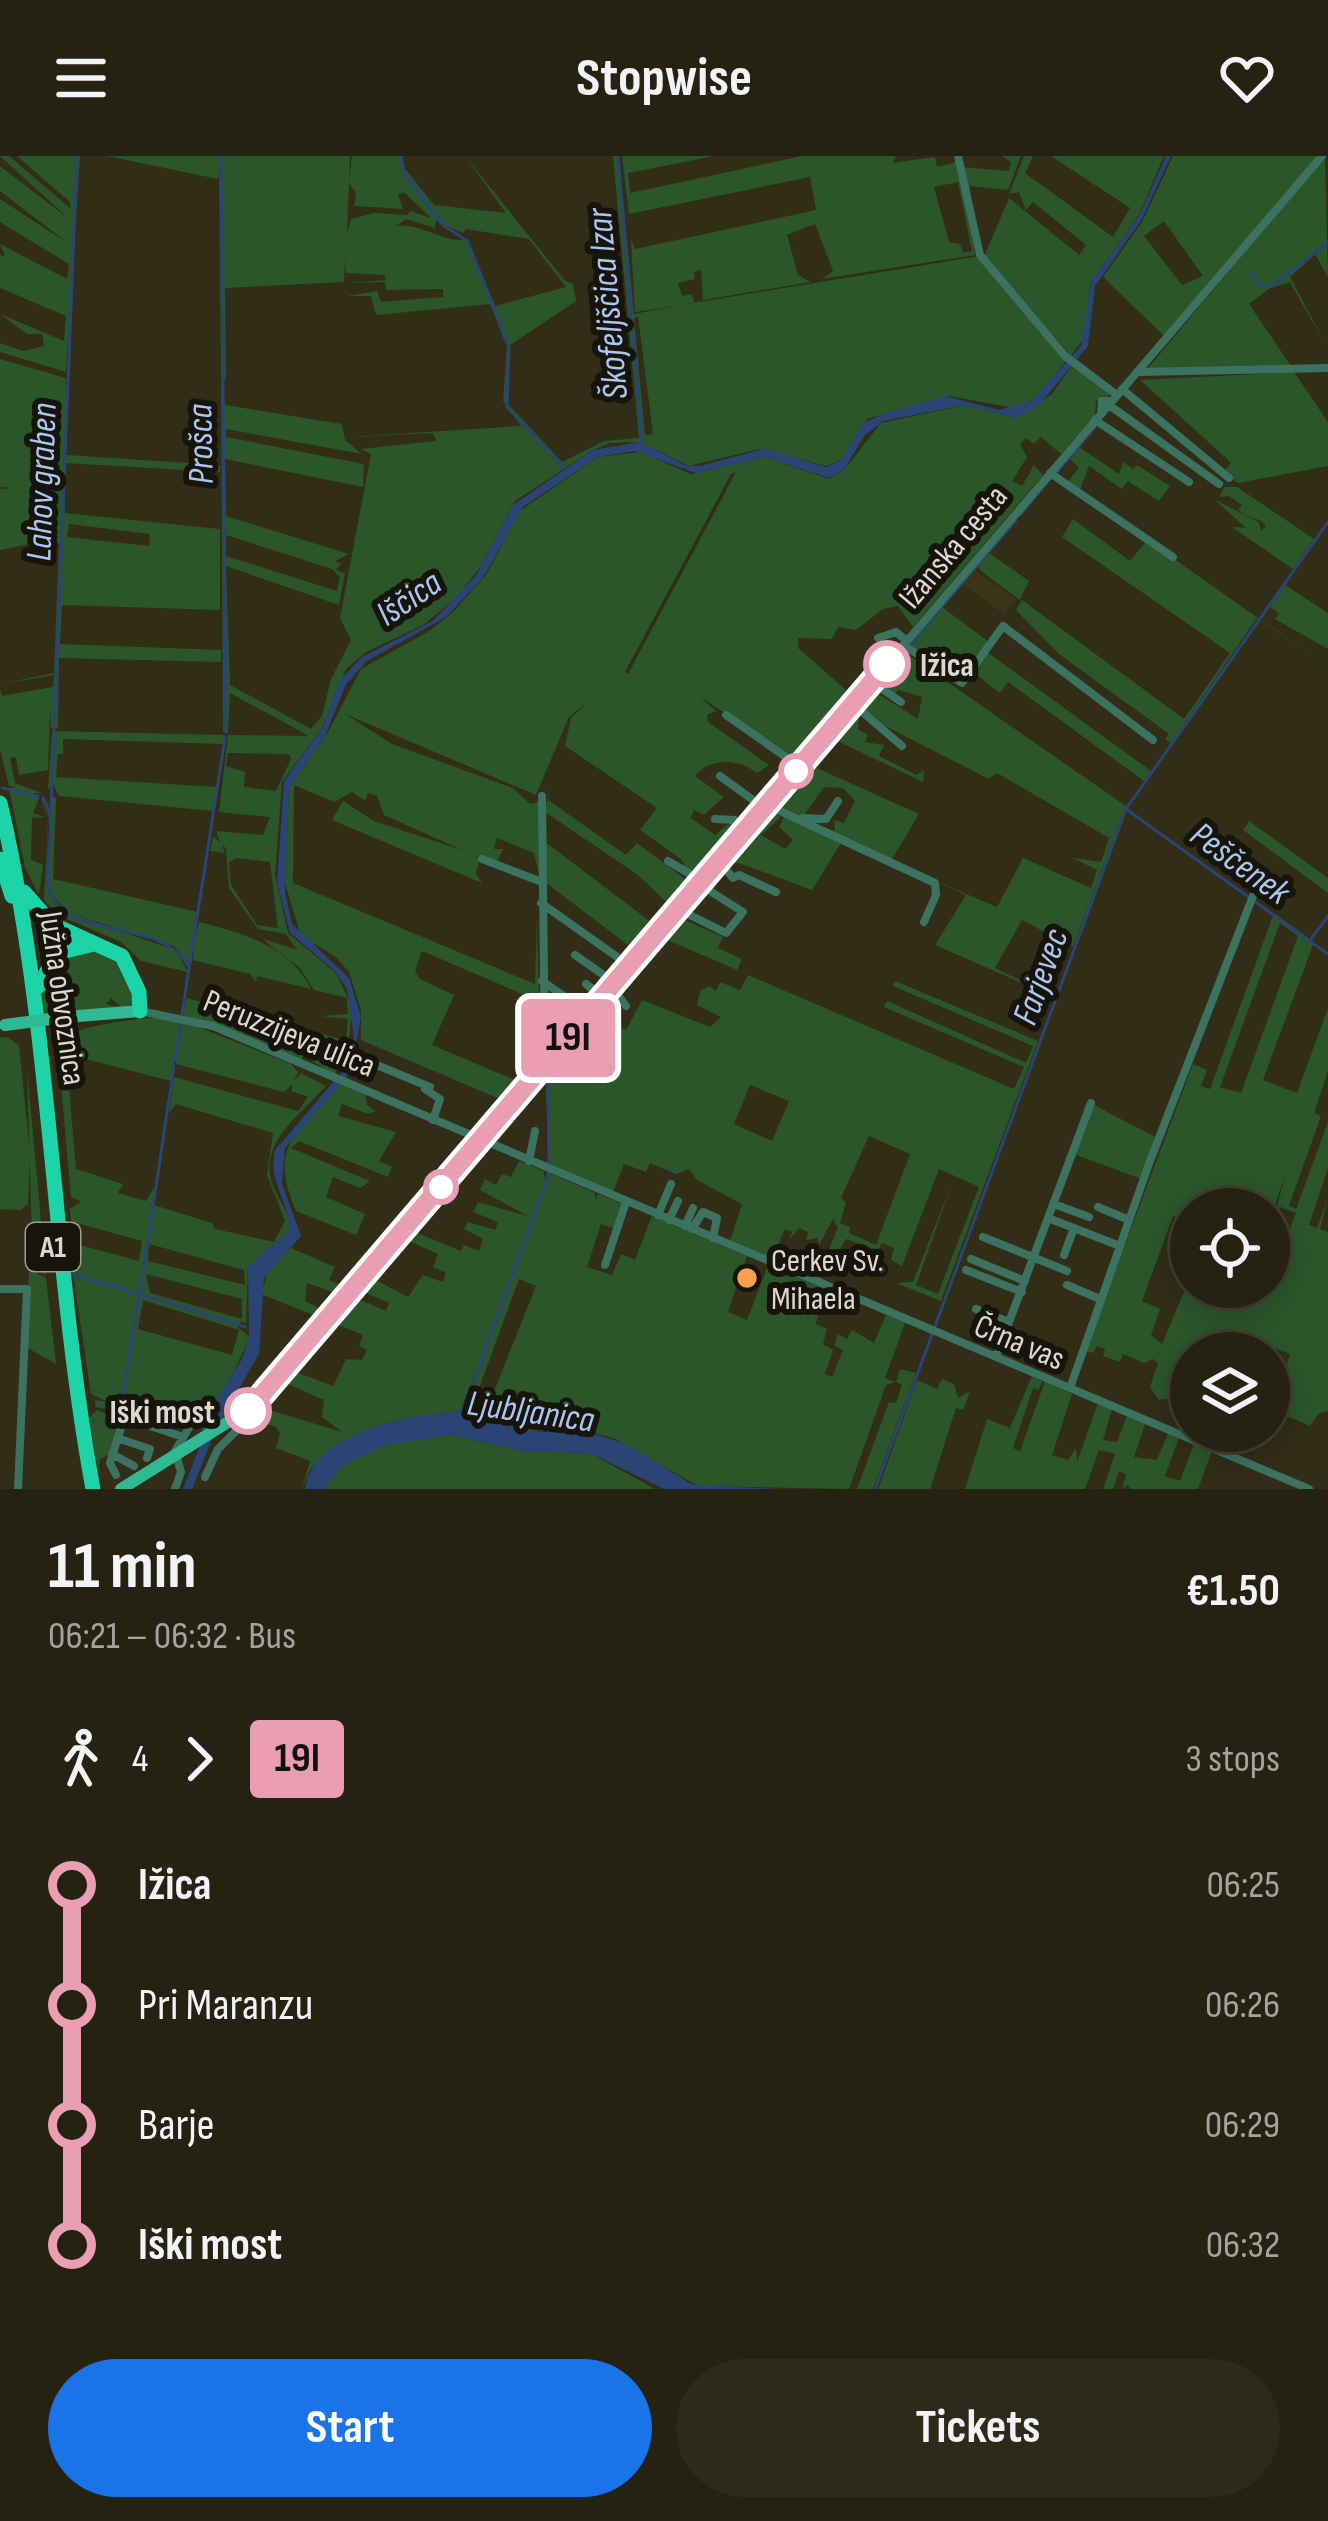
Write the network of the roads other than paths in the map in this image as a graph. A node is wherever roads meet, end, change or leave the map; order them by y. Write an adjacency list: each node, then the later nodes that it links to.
1 (958, 156): 5 (street)
2 (1322, 156): 4 (street, Ižanska cesta)
3 (1328, 368): 4 (street)
4 (1137, 372): 5 (street, Ižanska cesta)
5 (1115, 398): 6 (street, Ižanska cesta); 8 (street); 10 (street)
6 (1098, 417): 7 (street, Ižanska cesta); 9 (street)
7 (1050, 473): 11 (street, Ižanska cesta); 13 (street, Ižanska cesta)
8 (1229, 478)
9 (1190, 482)
10 (1219, 484)
11 (1173, 557)
12 (878, 638): 13 (street)
13 (905, 643): 14 (street, Ižanska cesta); 18 (street)
14 (872, 682): 15 (street); 16 (street, Ižanska cesta)
15 (901, 702)
16 (853, 704): 19 (street); 20 (street, Ižanska cesta)
17 (726, 715): 20 (street)
18 (1154, 740)
19 (902, 746)
20 (800, 766): 25 (street, Ižanska cesta)
21 (720, 776): 25 (street)
22 (542, 796): 33 (street)
23 (838, 801): 25 (street)
24 (0, 802): 29 (highway, Južna obvoznica / A1)
25 (767, 806): 27 (street, Ižanska cesta); 40 (street)
26 (715, 818): 27 (street)
27 (746, 829): 32 (street, Ižanska cesta)
28 (0, 836): 36 (highway, Južna obvoznica / A1)
29 (6, 857): 36 (highway); 48 (highway, Južna obvoznica / A1); 49 (highway)
30 (482, 859): 33 (street)
31 (668, 861): 34 (street)
32 (719, 861): 34 (street, Ižanska cesta); 35 (street)
33 (542, 882): 38 (street)
34 (700, 883): 39 (street, Ižanska cesta); 39 (street)
35 (776, 892)
36 (12, 896): 104 (highway, Južna obvoznica / A1)
37 (1252, 900): 73 (street)
38 (541, 903): 42 (street); 43 (street)
39 (678, 909): 42 (street, Ižanska cesta)
40 (924, 922)
41 (575, 955): 45 (street)
42 (630, 966): 45 (street, Ižanska cesta)
43 (542, 981): 50 (street); 55 (street)
44 (586, 984): 46 (street)
45 (613, 985): 46 (street, Ižanska cesta); 47 (street)
46 (603, 997): 50 (street, Ižanska cesta)
47 (626, 1006)
48 (37, 1007): 49 (highway); 104 (highway, Južna obvoznica / A1)
49 (144, 1008): 52 (main road, Peruzzijeva ulica, bridge); 59 (street, Peruzzijeva ulica)
50 (590, 1013): 53 (street, Ižanska cesta)
51 (566, 1018): 53 (street)
52 (3, 1025)
53 (576, 1028): 55 (street, Ižanska cesta)
54 (362, 1059): 57 (street)
55 (545, 1065): 61 (street, Ižanska cesta)
56 (396, 1078): 59 (street)
57 (430, 1087)
58 (1091, 1103): 64 (street)
59 (433, 1120): 61 (street, Peruzzijeva ulica)
60 (535, 1131): 62 (street)
61 (481, 1139): 62 (street, Črna vas); 94 (main road, Ižanska cesta)
62 (530, 1161): 66 (street, Črna vas)
63 (671, 1184): 69 (street)
64 (1055, 1199): 70 (street); 71 (street)
65 (678, 1201): 72 (street)
66 (626, 1202): 69 (street, Črna vas); 82 (street)
67 (1098, 1207): 73 (street)
68 (693, 1208): 74 (street)
69 (658, 1215): 72 (street, Črna vas)
70 (1089, 1216)
71 (1048, 1219): 75 (street); 81 (street)
72 (669, 1220): 74 (street, Črna vas)
73 (1130, 1220): 78 (street)
74 (688, 1228): 77 (street, Črna vas); 77 (street, Črna vas)
75 (1078, 1230): 78 (street); 79 (street)
76 (983, 1237): 81 (street)
77 (712, 1238): 91 (street, Črna vas)
78 (1120, 1246): 88 (street)
79 (1064, 1256)
80 (971, 1258): 86 (street)
81 (1034, 1259): 84 (street); 86 (street)
82 (605, 1265)
83 (966, 1270): 86 (street)
84 (1067, 1271)
85 (1066, 1285): 88 (street)
86 (1023, 1287): 90 (street)
87 (0, 1289): 103 (street)
88 (1100, 1299): 92 (street)
89 (976, 1309): 90 (street)
90 (1009, 1322): 91 (street)
91 (996, 1357): 92 (street, Črna vas)
92 (1070, 1388): 107 (street, Črna vas)
93 (199, 1411): 95 (street)
94 (235, 1421): 98 (main road, Ižanska cesta); 102 (street)
95 (183, 1437): 96 (street); 98 (street)
96 (117, 1438): 97 (street); 99 (street)
97 (112, 1454): 100 (street); 101 (street)
98 (175, 1457): 105 (main road, Ižanska cesta); 106 (street)
99 (147, 1458)
100 (134, 1466)
101 (116, 1474)
102 (205, 1478)
103 (18, 1489)
104 (90, 1489)
105 (121, 1489)
106 (175, 1489)
107 (1309, 1489)

